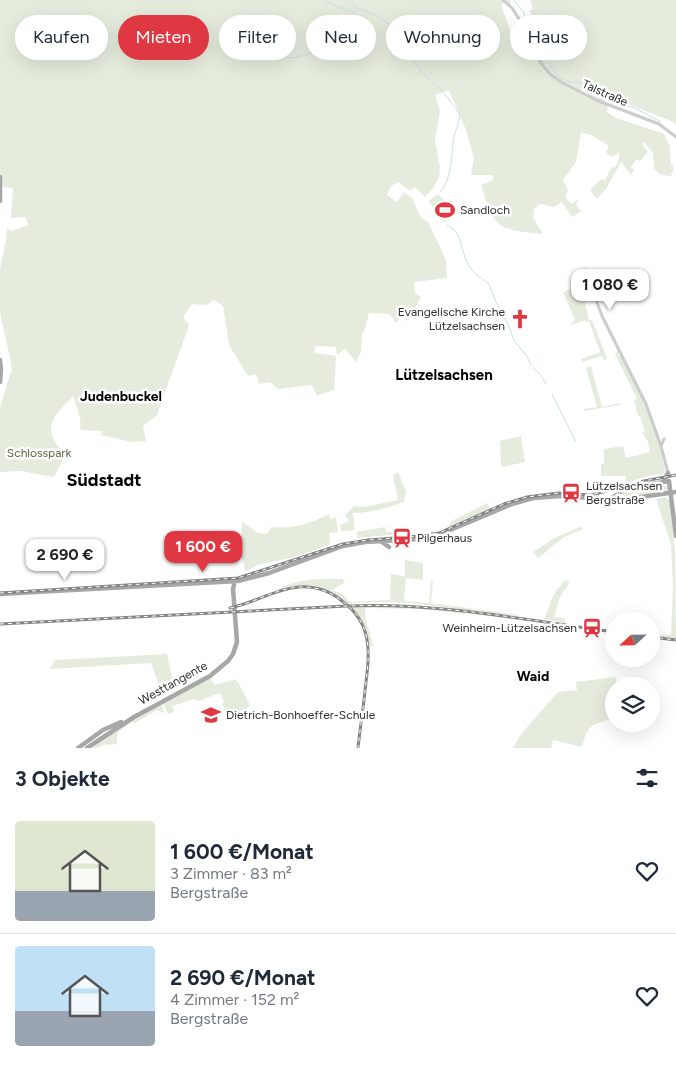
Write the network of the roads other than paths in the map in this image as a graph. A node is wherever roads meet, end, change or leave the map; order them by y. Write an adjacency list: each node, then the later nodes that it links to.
1 (503, 0): 2 (street, Talstraße)
2 (676, 137)
3 (0, 179): 4 (main road)
4 (0, 201)
5 (586, 270): 9 (street)
6 (0, 360): 7 (main road)
7 (0, 382)
8 (664, 439): 9 (street)
9 (661, 446): 10 (street)
10 (668, 480): 11 (main road); 15 (main road)
11 (622, 490): 13 (main road); 14 (main road)
12 (676, 494): 13 (main road)
13 (627, 499): 14 (main road)
14 (608, 500): 17 (main road)
15 (676, 527): 16 (main road)
16 (676, 534)
17 (380, 541): 18 (main road); 19 (main road)
18 (389, 547)
19 (235, 585): 20 (main road); 21 (main road, Westtangente)
20 (0, 594)
21 (134, 716): 22 (main road, Westtangente); 23 (main road)
22 (121, 725): 24 (main road, Westtangente); 25 (main road)
23 (78, 748)
24 (87, 748)
25 (91, 748)

